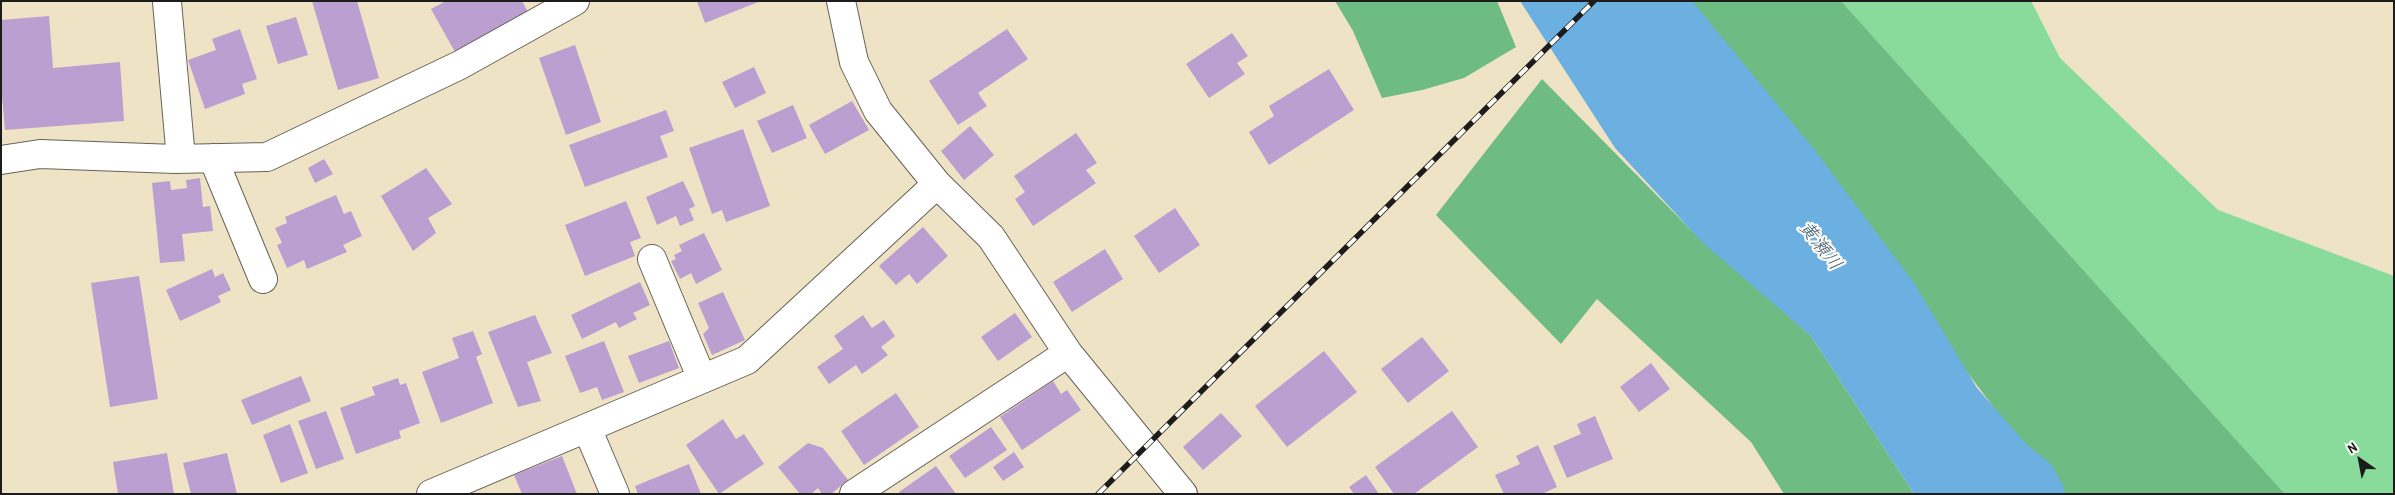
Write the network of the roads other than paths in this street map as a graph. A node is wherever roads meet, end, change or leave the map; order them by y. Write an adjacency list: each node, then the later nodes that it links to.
1 (575, 1): 4 (street)
2 (841, 1): 7 (street)
3 (167, 2): 5 (street)
4 (213, 158): 5 (street); 9 (street)
5 (181, 159): 6 (street)
6 (1, 160)
7 (937, 184): 10 (street); 11 (street)
8 (652, 259): 11 (street)
9 (263, 279)
10 (1068, 353): 15 (street); 16 (street)
11 (702, 379): 12 (street)
12 (587, 428): 13 (street); 14 (street)
13 (431, 494)
14 (614, 494)
15 (854, 494)
16 (1183, 494)

